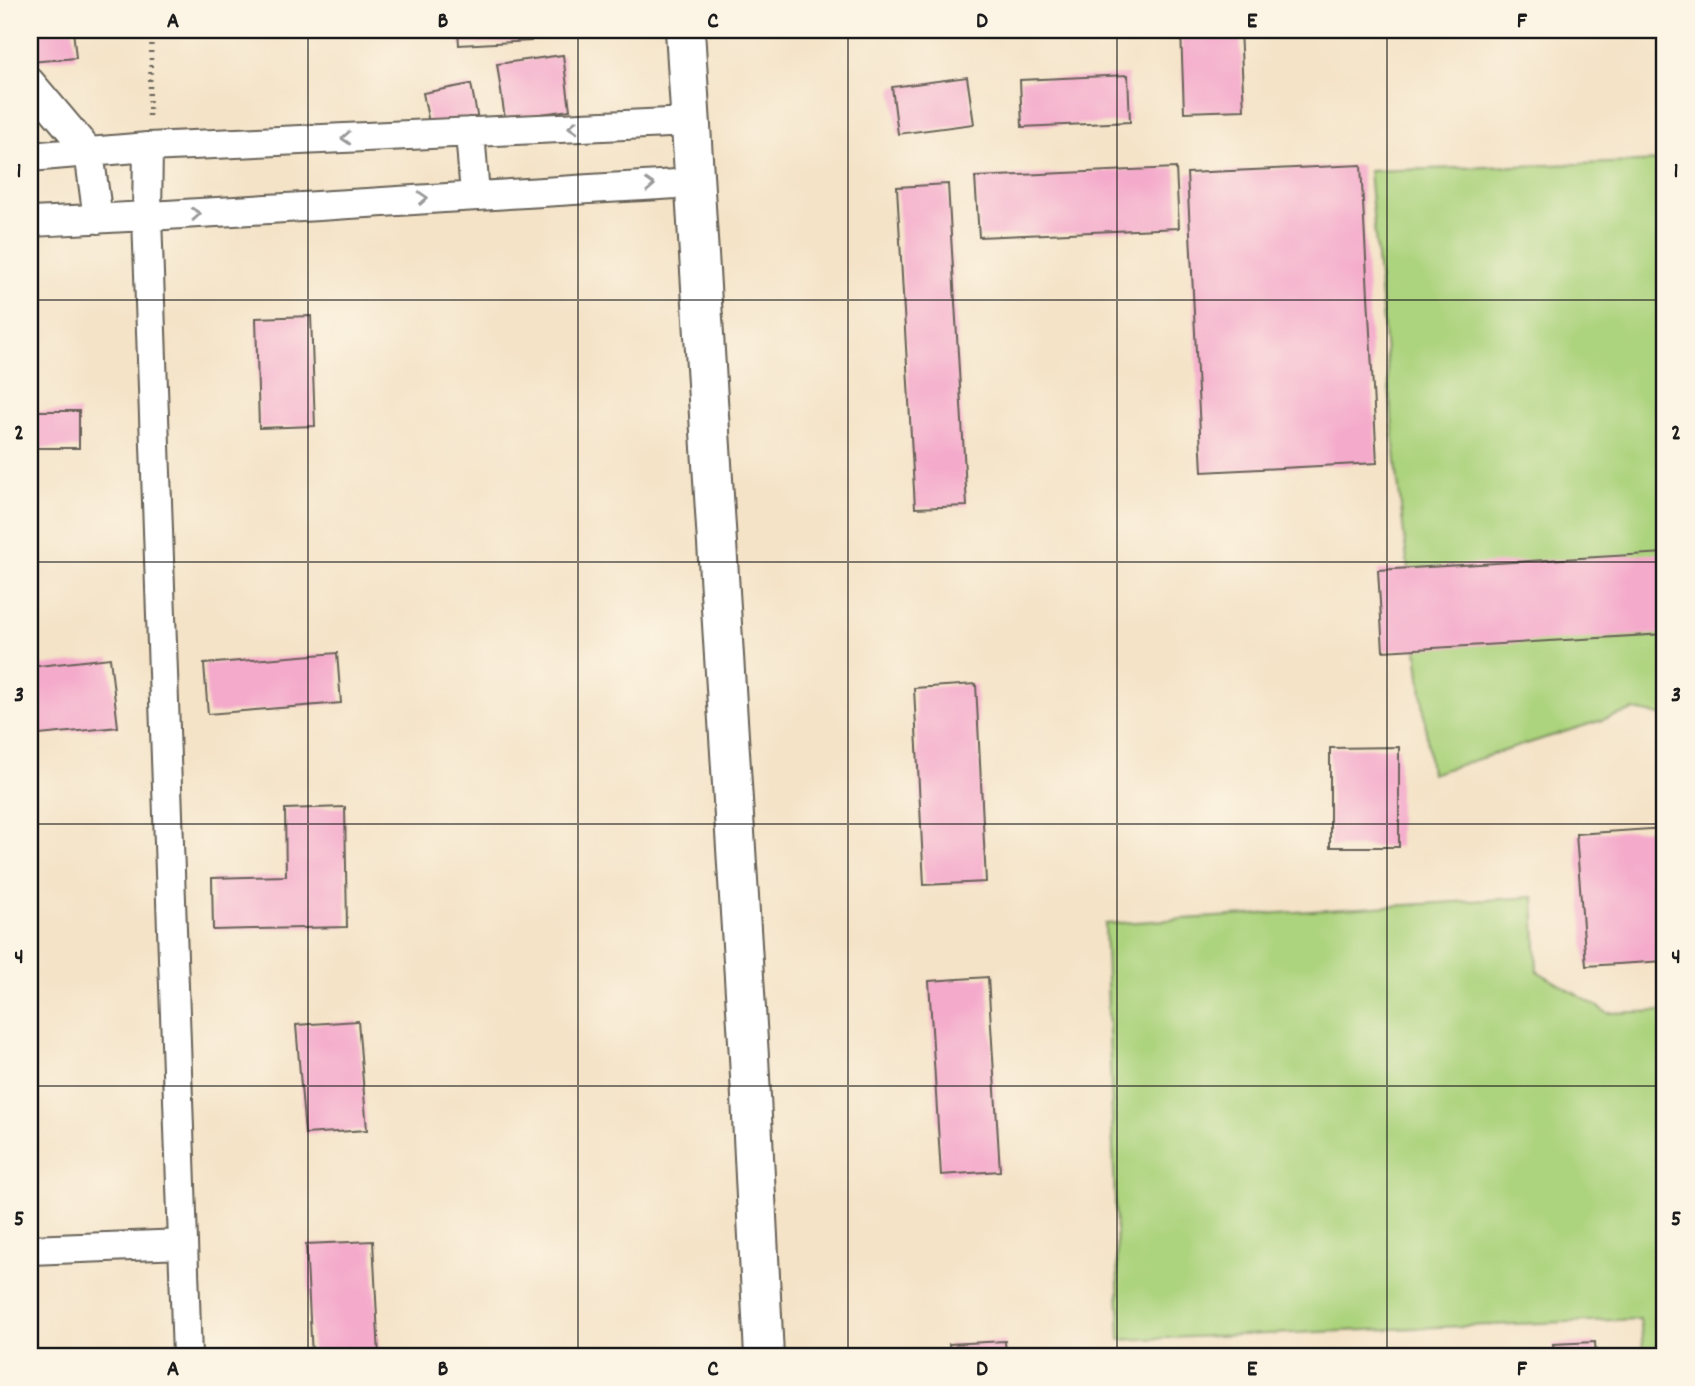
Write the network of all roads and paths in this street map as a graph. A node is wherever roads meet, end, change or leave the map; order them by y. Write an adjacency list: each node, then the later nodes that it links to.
1 (152, 30): 6 (path)
2 (685, 30): 4 (main road)
3 (30, 82): 7 (street)
4 (690, 122): 5 (street, one-way to 5); 9 (main road)
5 (470, 132): 6 (street, one-way to 6); 10 (street)
6 (148, 147): 7 (street); 11 (street)
7 (89, 152): 8 (street); 12 (street)
8 (30, 157)
9 (695, 183): 10 (street, one-way to 9); 17 (main road)
10 (475, 195): 11 (street, one-way to 10)
11 (148, 217): 12 (street); 14 (street)
12 (98, 219): 13 (street)
13 (30, 222)
14 (183, 1244): 15 (street); 16 (street)
15 (30, 1250)
16 (187, 1356)
17 (764, 1356)

